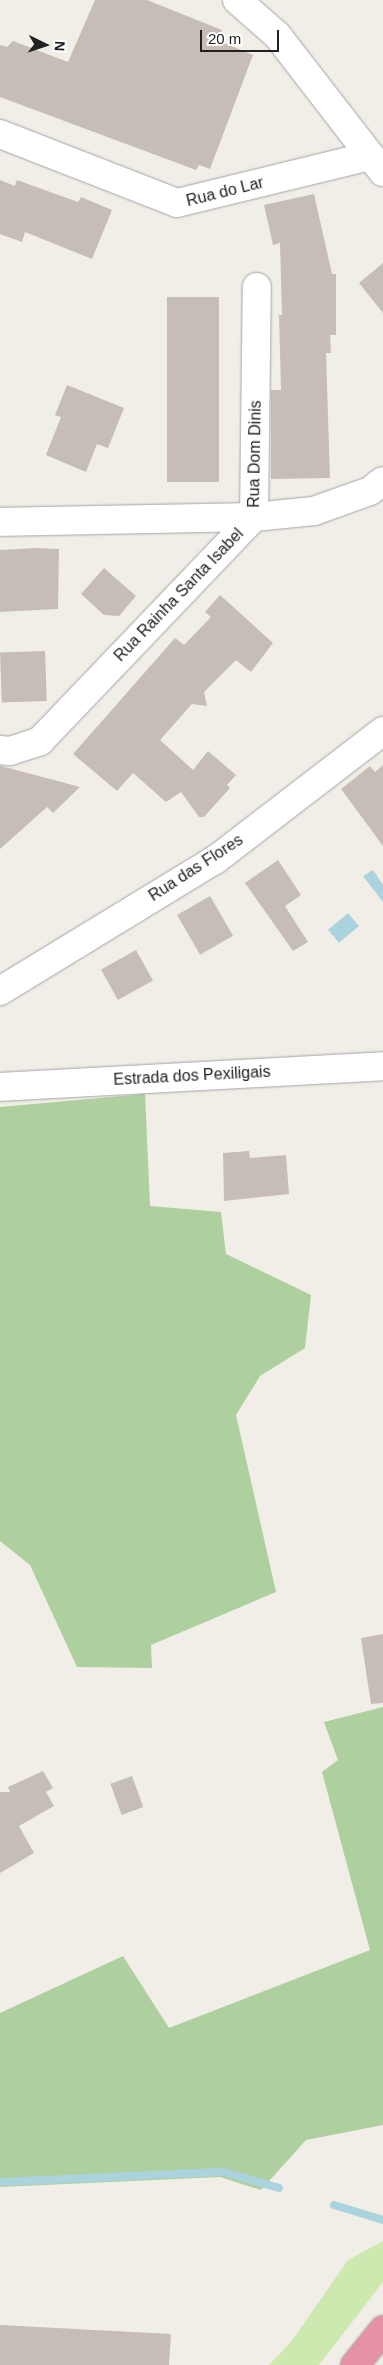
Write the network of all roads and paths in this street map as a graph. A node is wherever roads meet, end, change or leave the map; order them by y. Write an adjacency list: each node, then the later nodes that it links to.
1 (237, 0): 3 (street)
2 (0, 134): 3 (street, Rua do Lar)
3 (377, 164)
4 (257, 287): 6 (street, Rua Dom Dinis)
5 (383, 481): 6 (street, Rua Rainha Santa Isabel)
6 (254, 517): 7 (street, Rua Dom Dinis); 9 (street, Rua Rainha Santa Isabel)
7 (0, 522)
8 (383, 731): 10 (street, Rua das Flores)
9 (0, 750)
10 (0, 991)
11 (383, 1066): 12 (street, Estrada dos Pexiligais)
12 (0, 1087)
13 (383, 2330): 14 (highway)
14 (355, 2365)

